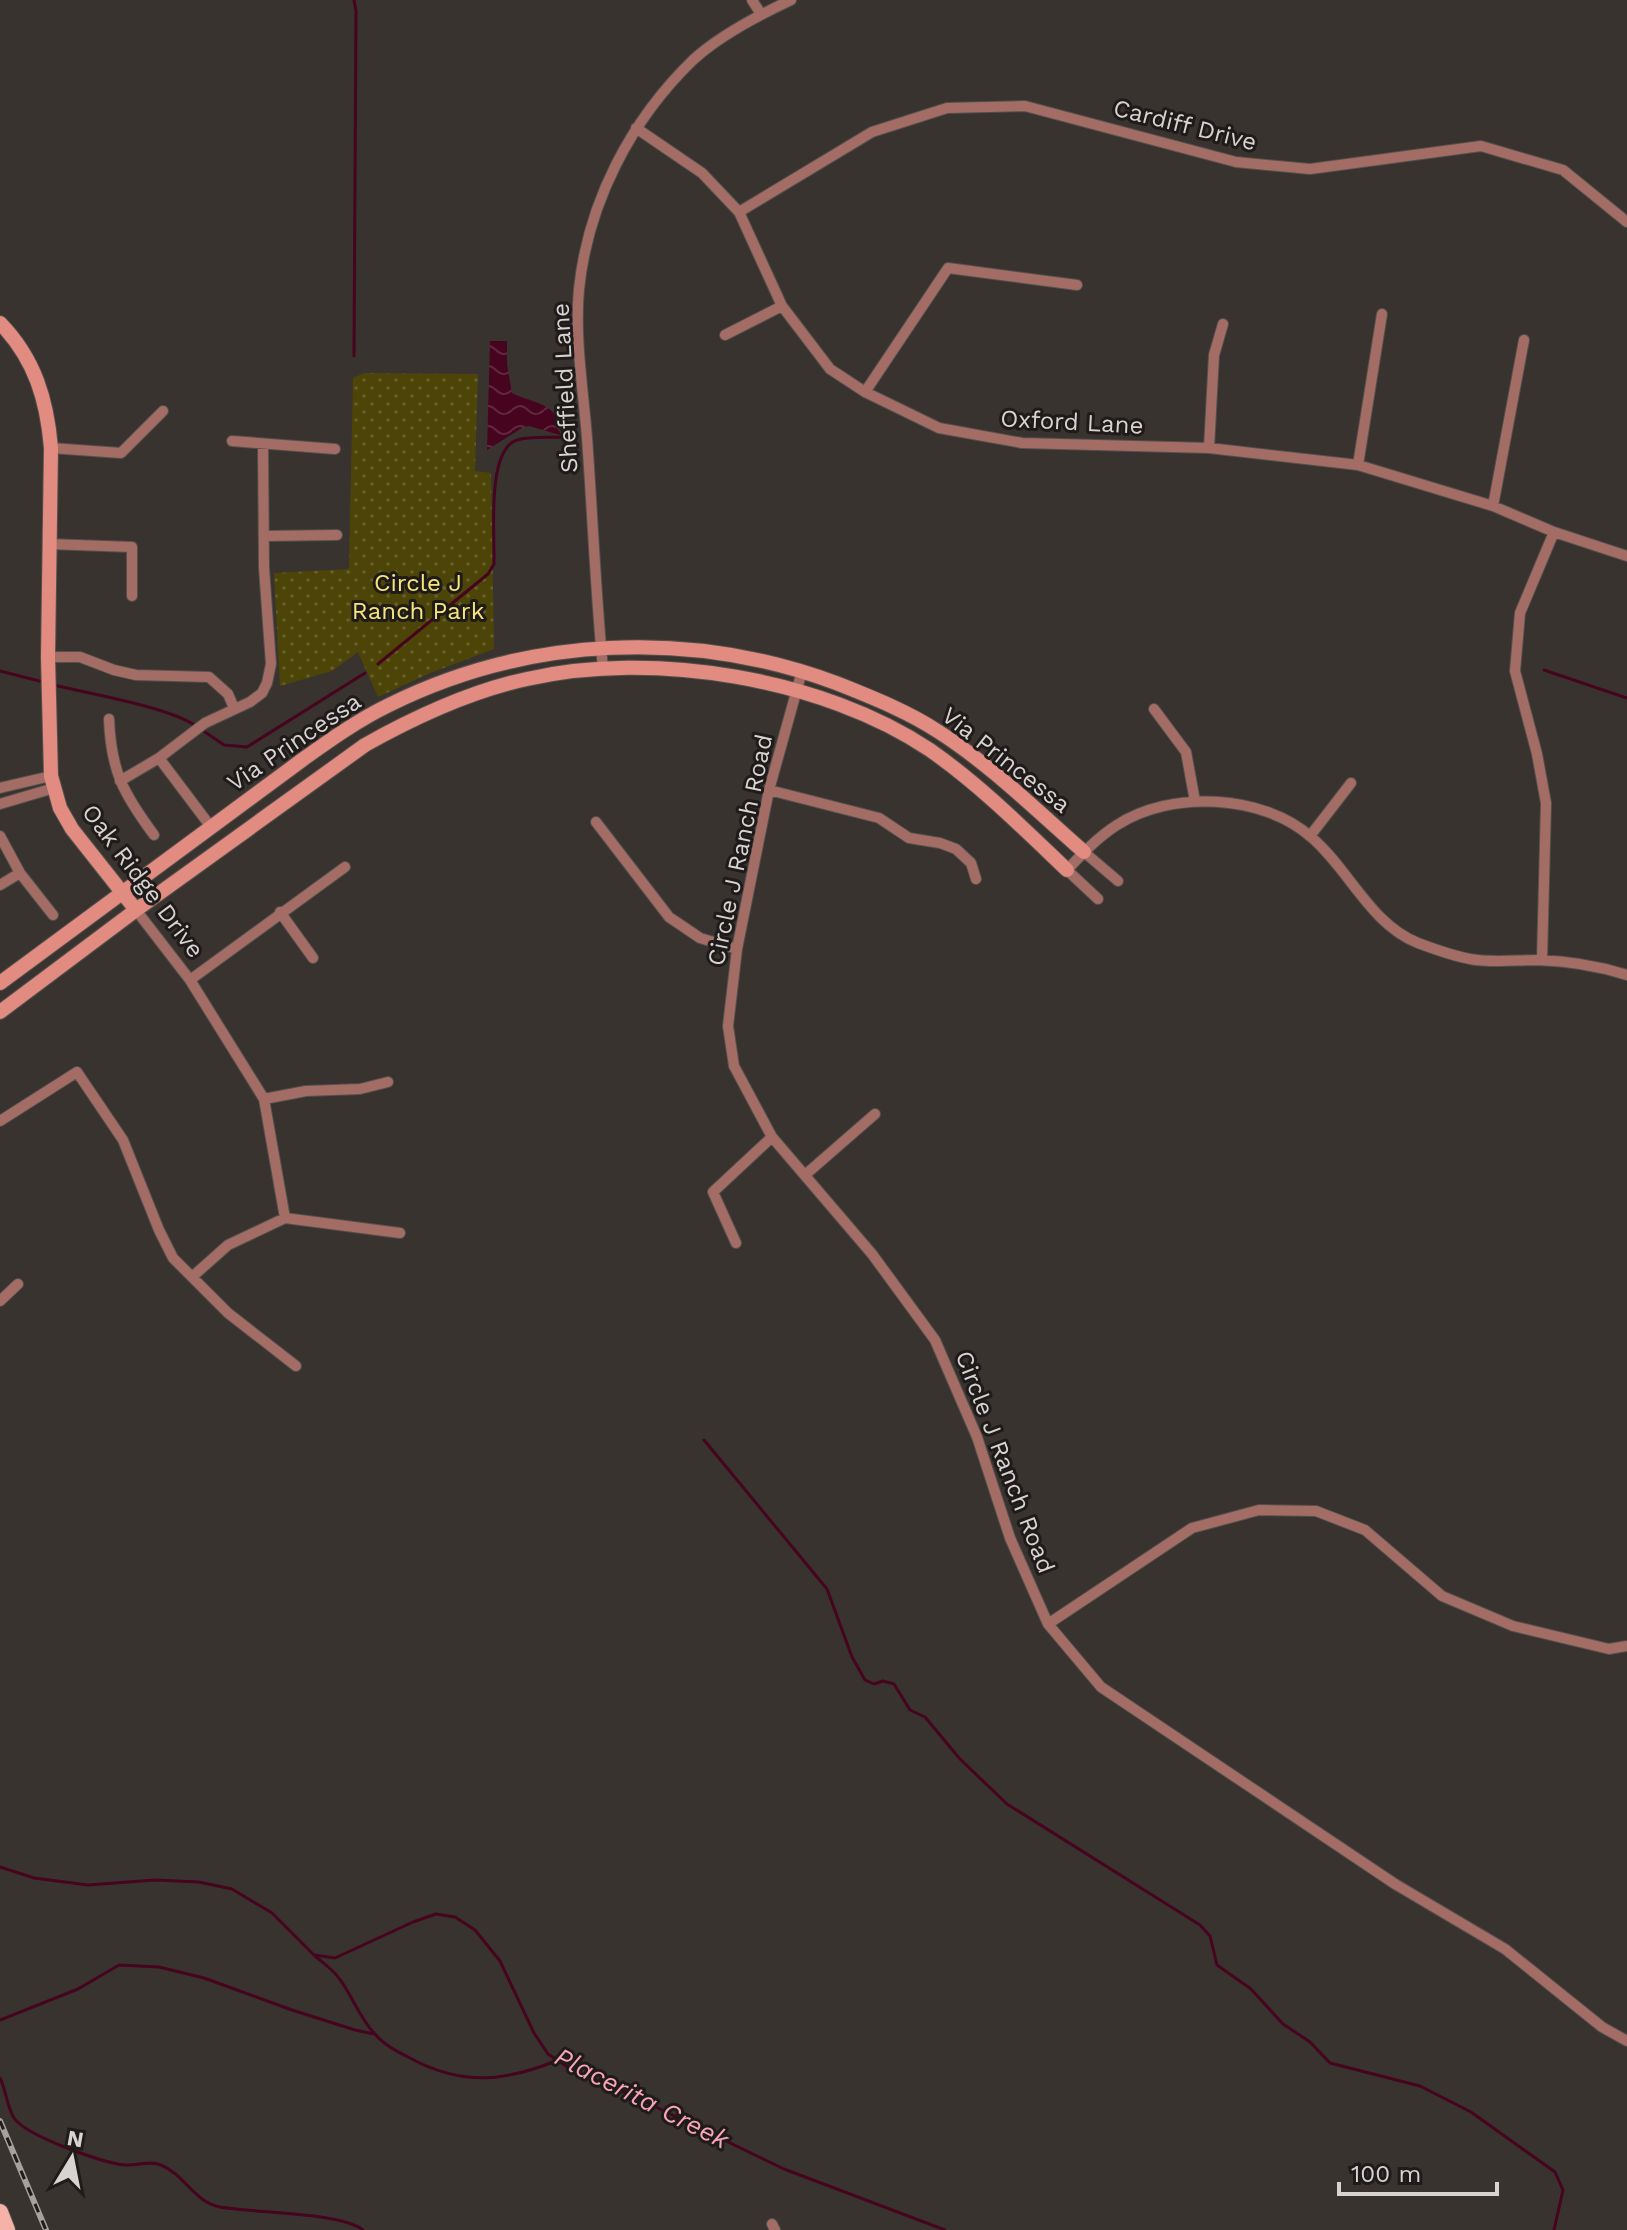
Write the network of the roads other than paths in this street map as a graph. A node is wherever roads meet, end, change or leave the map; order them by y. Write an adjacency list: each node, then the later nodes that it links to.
1 (752, 0): 3 (street)
2 (791, 0): 3 (street, Sheffield Lane)
3 (761, 14): 4 (street, Sheffield Lane)
4 (636, 128): 5 (street, Oxford Lane); 29 (street, Sheffield Lane)
5 (739, 212): 6 (street, Cardiff Drive); 8 (street, Oxford Lane)
6 (1627, 222)
7 (1077, 285): 14 (street)
8 (782, 306): 12 (street); 14 (street, Oxford Lane)
9 (1382, 314): 21 (street)
10 (0, 323): 18 (street, Oak Ridge Drive)
11 (1223, 324): 19 (street)
12 (725, 335)
13 (1524, 340): 22 (street)
14 (865, 392): 19 (street, Oxford Lane)
15 (163, 411): 18 (street)
16 (232, 441): 17 (street)
17 (263, 444): 20 (street); 25 (street)
18 (51, 448): 26 (street, Oak Ridge Drive)
19 (1209, 448): 21 (street, Oxford Lane)
20 (335, 449)
21 (1358, 465): 22 (street, Oxford Lane)
22 (1493, 506): 23 (street, Oxford Lane)
23 (1554, 532): 27 (street, Oxford Lane); 64 (street)
24 (337, 535): 25 (street)
25 (264, 536): 34 (street)
26 (49, 544): 28 (street); 30 (street, Oak Ridge Drive)
27 (1627, 556)
28 (132, 596)
29 (601, 647): 31 (street, Sheffield Lane); 32 (street, Via Princessa); 46 (street, Via Princessa)
30 (48, 657): 34 (street); 39 (street, Oak Ridge Drive)
31 (603, 669): 33 (street, Via Princessa); 59 (street, Via Princessa)
32 (802, 671): 33 (street, Circle J Ranch Road); 50 (street, Via Princessa)
33 (796, 691): 42 (street, Circle J Ranch Road); 52 (street, Via Princessa)
34 (234, 708): 37 (street)
35 (1154, 709): 43 (street)
36 (109, 719): 38 (street)
37 (159, 758): 38 (street); 46 (street)
38 (120, 781): 47 (street)
39 (52, 782): 41 (street); 44 (street); 57 (street, Oak Ridge Drive)
40 (1351, 783): 49 (street)
41 (0, 788)
42 (769, 790): 54 (street); 62 (street, Circle J Ranch Road)
43 (1195, 801): 49 (street); 50 (street)
44 (0, 804)
45 (596, 822): 62 (street)
46 (211, 827): 57 (street, Via Princessa)
47 (154, 835)
48 (0, 836): 53 (street)
49 (1310, 836): 64 (street)
50 (1084, 852): 52 (street); 55 (street, Via Princessa)
51 (345, 867): 60 (street)
52 (1067, 870): 58 (street, Via Princessa)
53 (20, 873): 56 (street); 61 (street)
54 (976, 879)
55 (1118, 881)
56 (0, 885)
57 (122, 892): 59 (street, Oak Ridge Drive); 67 (street, Via Princessa)
58 (1098, 899)
59 (136, 910): 66 (street, Oak Ridge Drive); 68 (street, Via Princessa)
60 (280, 912): 63 (street); 66 (street)
61 (53, 915)
62 (737, 949): 73 (street, Circle J Ranch Road)
63 (313, 958)
64 (1542, 960): 65 (street)
65 (1627, 975)
66 (190, 980): 70 (street, Oak Ridge Drive)
67 (0, 983)
68 (0, 1012)
69 (388, 1082): 70 (street)
70 (264, 1099): 75 (street, Oak Ridge Drive)
71 (875, 1114): 74 (street)
72 (0, 1121): 78 (street)
73 (772, 1137): 74 (street, Circle J Ranch Road); 77 (street)
74 (805, 1175): 82 (street, Circle J Ranch Road)
75 (285, 1218): 76 (street); 78 (street)
76 (400, 1233)
77 (736, 1243)
78 (192, 1277): 81 (street)
79 (18, 1284): 80 (street)
80 (0, 1301)
81 (296, 1366)
82 (1048, 1624): 83 (street); 84 (street, Circle J Ranch Road)
83 (1627, 1646)
84 (1627, 2041)
85 (0, 2212): 86 (main road)
86 (7, 2230)

